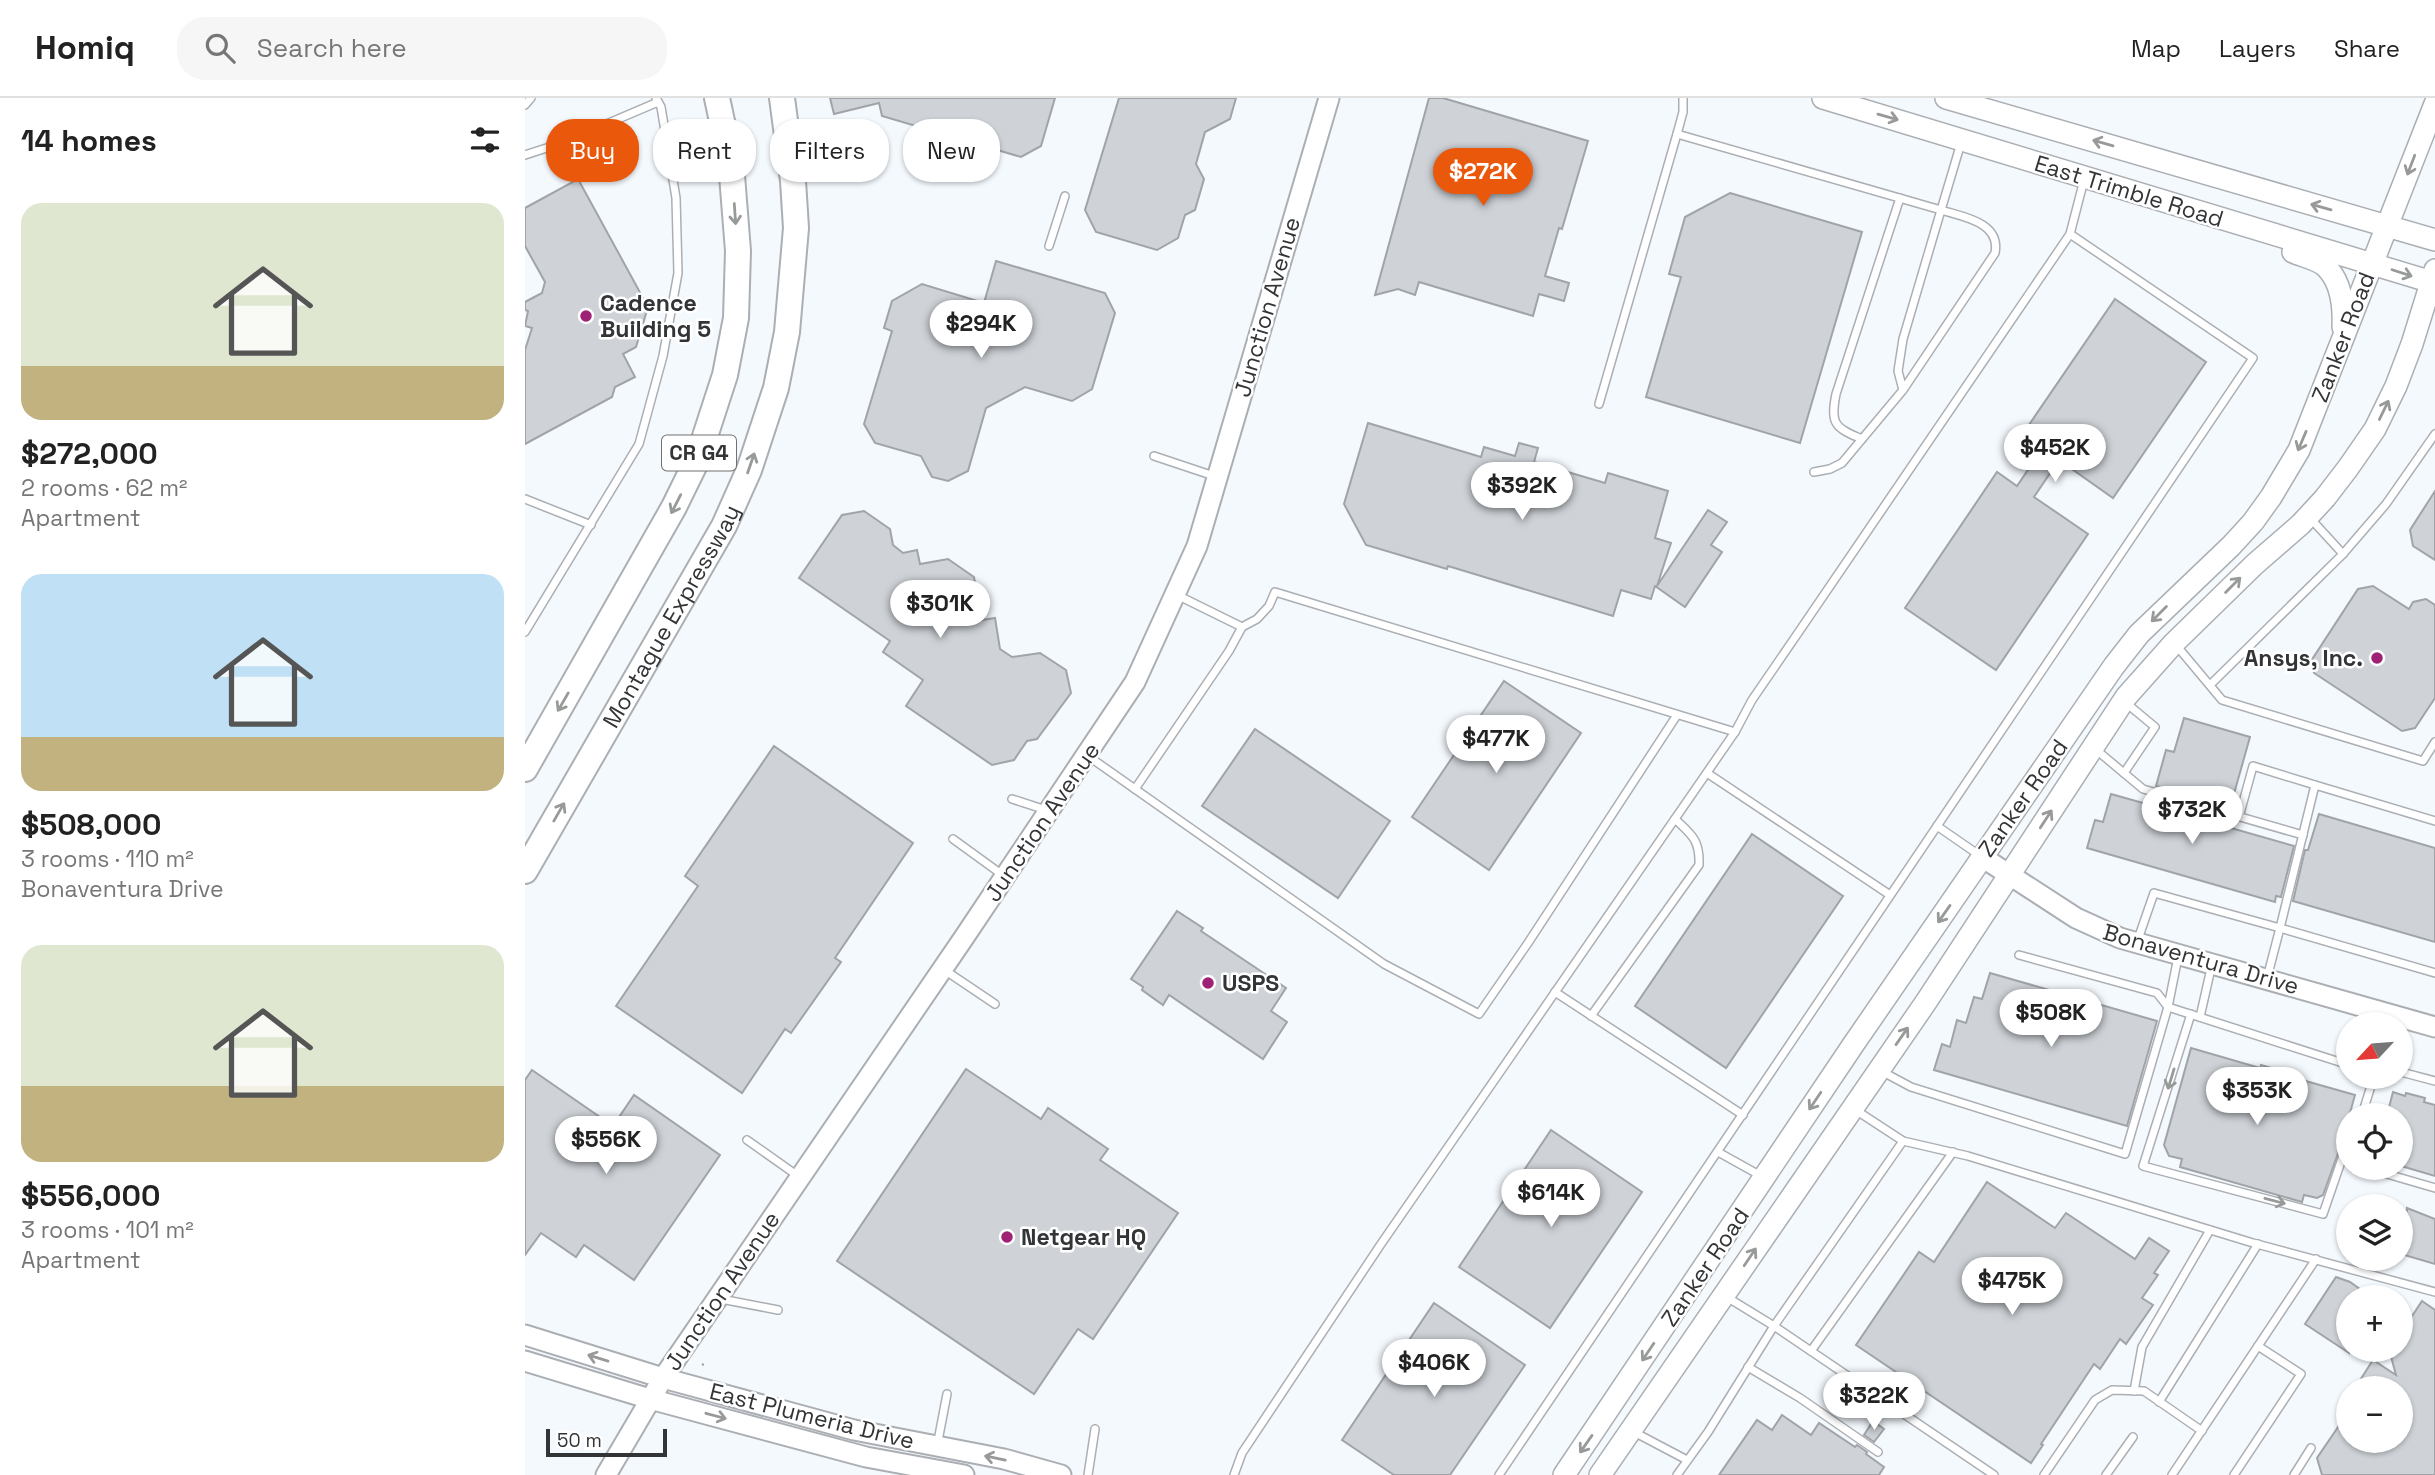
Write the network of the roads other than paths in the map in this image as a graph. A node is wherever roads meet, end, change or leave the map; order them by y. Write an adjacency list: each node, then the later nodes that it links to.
1 (531, 98): 10 (lane)
2 (717, 98): 50 (highway, CR G4, one-way to 50)
3 (1329, 98): 34 (main road, Junction Avenue)
4 (1683, 98): 11 (lane)
5 (1823, 98): 12 (main road, East Trimble Road, one-way to 12)
6 (1946, 98): 19 (main road, East Trimble Road, one-way to 6)
7 (657, 100): 13 (lane); 37 (lane)
8 (785, 103): 64 (highway, Montague Expressway / CR G4, one-way to 8)
9 (2435, 104): 19 (main road, Zanker Road, one-way to 19)
10 (525, 105)
11 (1677, 134): 16 (lane); 29 (lane)
12 (1962, 139): 14 (main road, East Trimble Road); 17 (lane)
13 (525, 155)
14 (2085, 177): 18 (main road, East Trimble Road); 20 (lane)
15 (1065, 196): 22 (lane)
16 (1900, 198): 17 (lane); 31 (lane)
17 (1941, 210): 28 (lane); 28 (lane)
18 (2207, 215): 23 (main road, East Trimble Road); 27 (main road)
19 (2387, 226): 21 (main road, East Trimble Road); 23 (main road, Zanker Road)
20 (2070, 234): 46 (lane); 60 (lane)
21 (2435, 240)
22 (1049, 246)
23 (2372, 263): 24 (main road, East Trimble Road, one-way to 24); 27 (main road, Zanker Road)
24 (2434, 279): 26 (main road, Zanker Road)
25 (2435, 318): 26 (main road)
26 (2413, 344): 36 (main road, Zanker Road, one-way to 26)
27 (2342, 345): 63 (main road, Zanker Road, one-way to 63)
28 (1903, 390): 31 (lane)
29 (1599, 404)
30 (2435, 434): 38 (lane)
31 (1862, 439): 33 (lane)
32 (1154, 456): 34 (lane)
33 (1814, 472)
34 (1217, 477): 39 (main road, Junction Avenue)
35 (525, 499): 37 (lane)
36 (2308, 516): 38 (lane); 42 (main road, Zanker Road, one-way to 36)
37 (591, 525): 41 (lane)
38 (2343, 555): 43 (lane)
39 (1175, 594): 40 (lane); 49 (main road, Junction Avenue)
40 (1242, 627): 45 (lane); 54 (lane)
41 (525, 632)
42 (2174, 643): 43 (lane); 44 (main road, Zanker Road)
43 (2210, 685): 47 (lane)
44 (2124, 700): 48 (main road, Zanker Road); 52 (lane)
45 (1677, 715): 46 (lane); 54 (lane)
46 (1735, 732): 51 (lane)
47 (2435, 742)
48 (2094, 748): 52 (lane); 65 (main road, Zanker Road, one-way to 48)
49 (1088, 755): 54 (lane); 56 (main road, Junction Avenue)
50 (525, 769)
51 (1707, 773): 58 (lane); 67 (lane)
52 (2125, 773): 57 (lane)
53 (2315, 785): 57 (lane); 59 (lane); 61 (lane)
54 (1135, 789)
55 (1012, 799): 56 (lane)
56 (1049, 812): 66 (main road, Junction Avenue)
57 (2239, 817): 61 (lane)
58 (1675, 819): 76 (lane); 80 (lane)
59 (2435, 821)
60 (1937, 826): 63 (lane); 67 (lane)
61 (2303, 835): 68 (lane)
62 (953, 839): 66 (lane)
63 (1982, 857): 65 (main road, Bonaventura Drive); 95 (main road, Zanker Road, one-way to 95)
64 (525, 871)
65 (2009, 876): 69 (main road, Bonaventura Drive); 84 (main road, Zanker Road, one-way to 65)
66 (1005, 877): 73 (main road, Junction Avenue)
67 (1890, 895): 88 (lane)
68 (2280, 928): 69 (lane); 74 (lane); 75 (lane)
69 (2137, 943): 70 (main road, Bonaventura Drive)
70 (2179, 954): 72 (main road, Bonaventura Drive); 78 (lane)
71 (2019, 955): 78 (lane)
72 (2212, 963): 75 (main road, Bonaventura Drive); 81 (lane)
73 (943, 968): 77 (lane); 94 (main road, Junction Avenue)
74 (2435, 973)
75 (2267, 978): 82 (main road, Bonaventura Drive)
76 (1555, 992): 80 (lane); 129 (lane)
77 (995, 1004)
78 (2168, 1007): 79 (lane); 84 (lane)
79 (2191, 1014): 81 (lane); 93 (lane, one-way to 93)
80 (1591, 1016): 88 (lane)
81 (2200, 1017): 83 (lane)
82 (2435, 1027)
83 (2336, 1061)
84 (1879, 1070): 87 (main road, Zanker Road)
85 (2413, 1075): 86 (lane)
86 (2435, 1081)
87 (1853, 1108): 90 (lane); 102 (main road, Zanker Road, one-way to 87)
88 (1742, 1115): 91 (lane)
89 (747, 1140): 94 (lane)
90 (1903, 1141): 92 (lane); 105 (lane)
91 (1718, 1152): 95 (lane); 130 (lane)
92 (1953, 1152): 98 (lane); 108 (lane)
93 (2336, 1176)
94 (800, 1177): 103 (main road, Junction Avenue)
95 (1764, 1178): 131 (main road, Zanker Road, one-way to 131)
96 (2408, 1180): 97 (lane)
97 (2435, 1188)
98 (2210, 1230): 99 (lane); 112 (lane)
99 (2258, 1244): 100 (lane); 115 (lane)
100 (2316, 1259): 101 (lane); 107 (lane)
101 (2435, 1292)
102 (1724, 1295): 105 (lane); 117 (main road, Zanker Road)
103 (717, 1298): 104 (lane); 111 (main road, Junction Avenue)
104 (778, 1310)
105 (1774, 1326): 108 (lane); 110 (lane)
106 (525, 1335): 111 (main road, East Plumeria Drive, one-way to 106)
107 (2258, 1346): 118 (lane); 138 (lane)
108 (1811, 1351): 134 (lane)
109 (525, 1361): 114 (main road, East Plumeria Drive)
110 (1748, 1367): 122 (lane); 123 (lane)
111 (663, 1378): 114 (main road, Junction Avenue); 120 (main road, East Plumeria Drive)
112 (2134, 1391): 115 (lane); 135 (lane)
113 (947, 1394): 120 (lane)
114 (650, 1399): 124 (main road, East Plumeria Drive, one-way to 124); 125 (main road, Junction Avenue)
115 (2159, 1402): 118 (lane)
116 (1095, 1429): 128 (lane)
117 (1631, 1430): 123 (lane); 132 (main road, Zanker Road)
118 (2202, 1431): 137 (lane)
119 (2133, 1437): 136 (lane)
120 (937, 1446): 124 (main road); 127 (main road, East Plumeria Drive, one-way to 120)
121 (2311, 1448): 139 (lane)
122 (1878, 1452)
123 (1687, 1460): 133 (lane)
124 (931, 1472): 126 (main road, East Plumeria Drive)
125 (606, 1475)
126 (964, 1475)
127 (1061, 1475)
128 (1088, 1475)
129 (1234, 1475)
130 (1499, 1475)
131 (1564, 1475)
132 (1600, 1475)
133 (1677, 1475)
134 (1994, 1475)
135 (2044, 1475)
136 (2106, 1475)
137 (2172, 1475)
138 (2234, 1475)
139 (2294, 1475)

